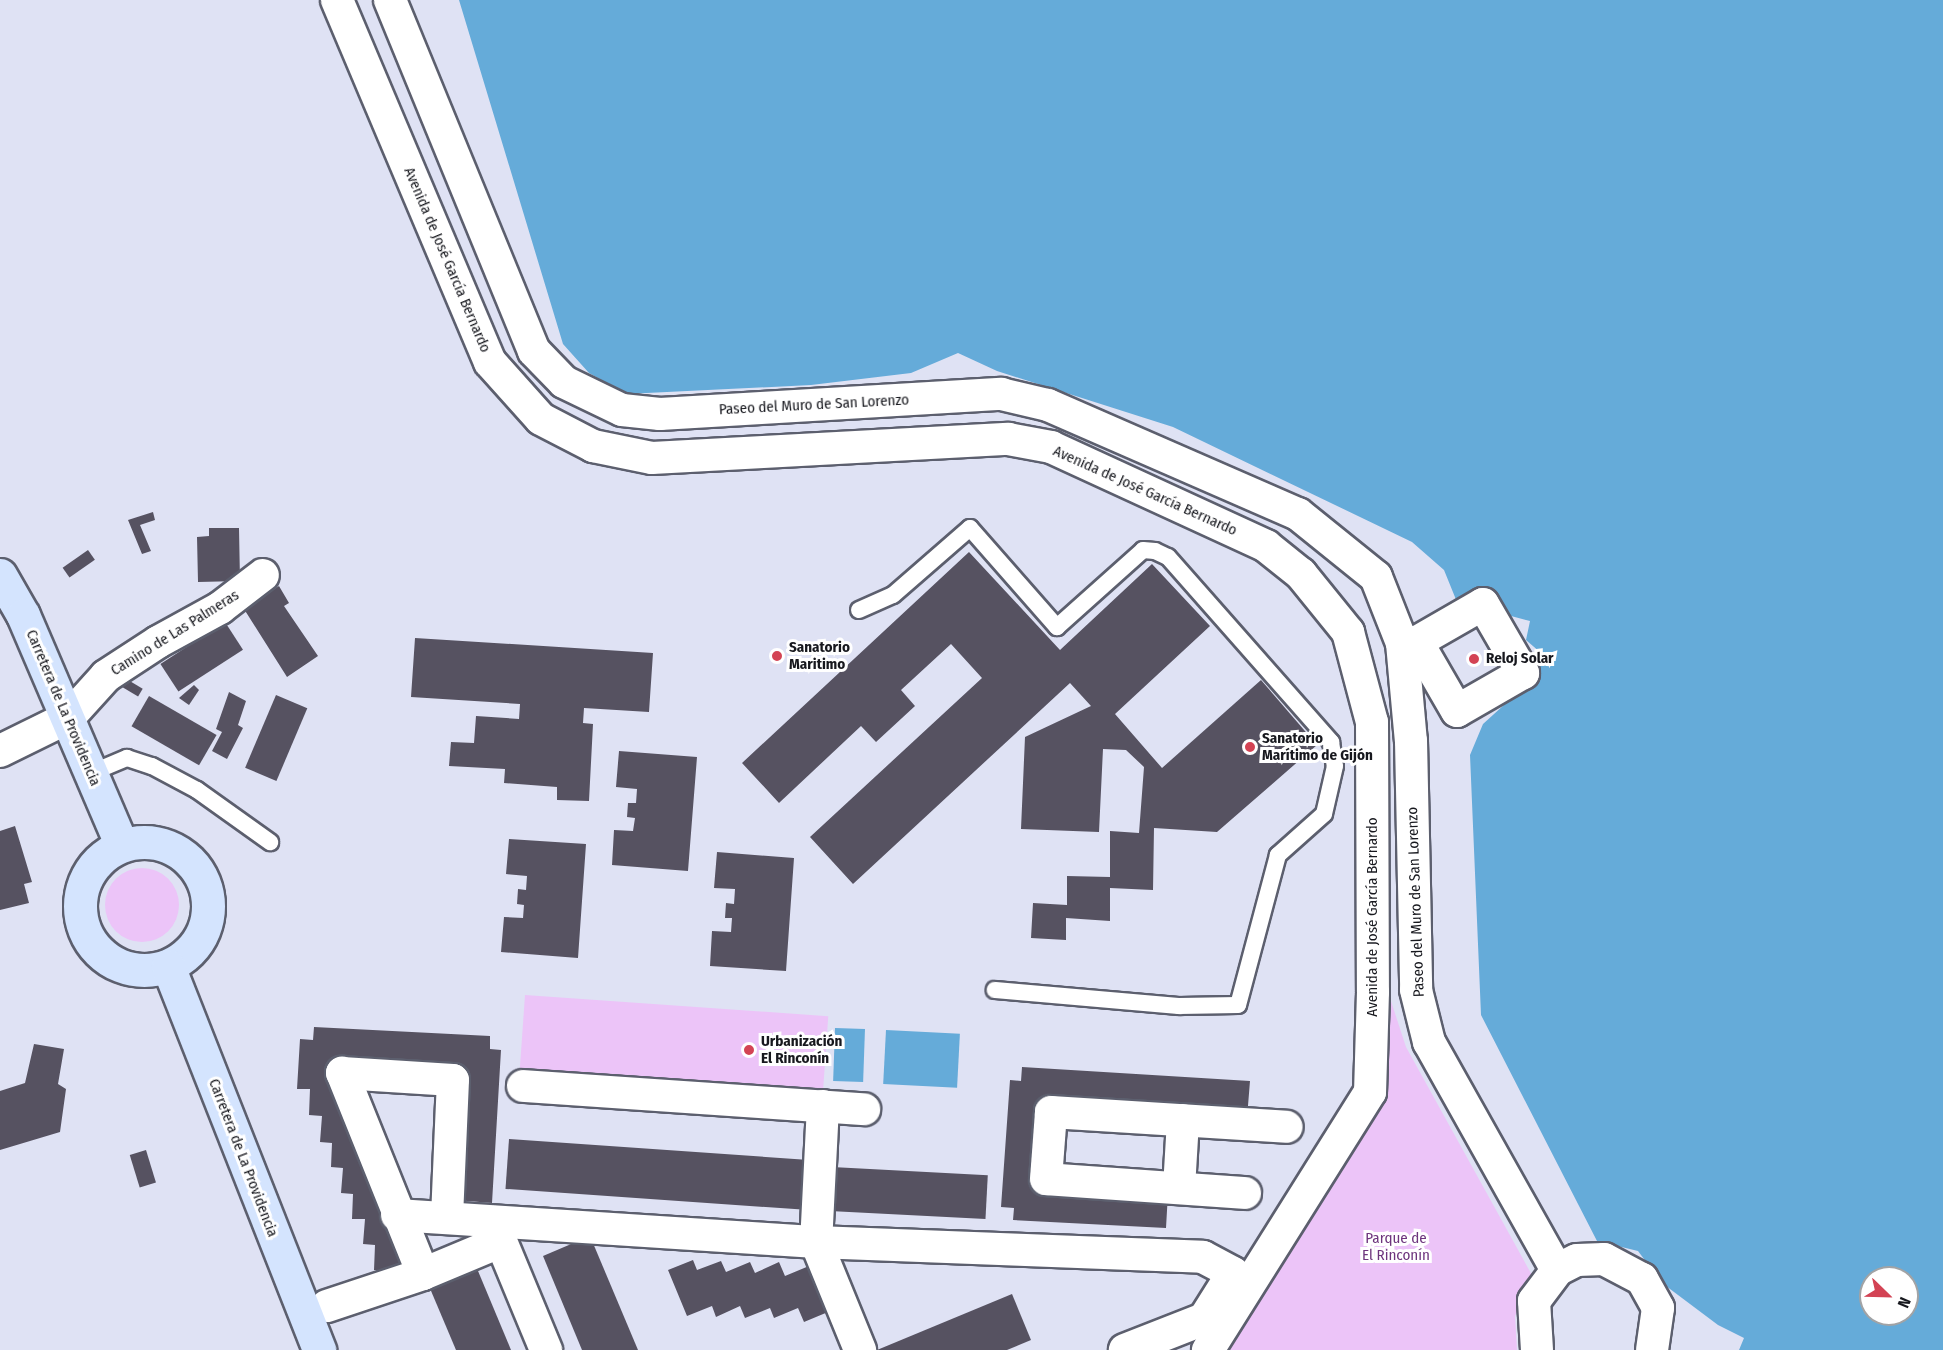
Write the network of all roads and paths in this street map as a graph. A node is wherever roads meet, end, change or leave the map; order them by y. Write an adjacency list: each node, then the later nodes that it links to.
1 (337, 0): 31 (street, Avenida de José García Bernardo)
2 (390, 0): 24 (street, Paseo del Muro de San Lorenzo)
3 (0, 575): 6 (street, Carretera de La Providencia)
4 (263, 575): 6 (street, Camino de Las Palmeras)
5 (859, 610): 12 (lane)
6 (69, 717): 7 (street, Camino de Las Palmeras); 8 (street, Carretera de La Providencia)
7 (0, 751)
8 (91, 773): 9 (lane); 10 (street, Carretera de La Providencia)
9 (270, 842)
10 (121, 844): 11 (street); 11 (street)
11 (168, 966): 27 (street, Carretera de La Providencia)
12 (995, 990)
13 (523, 1086): 14 (street)
14 (823, 1106): 15 (street); 23 (street)
15 (864, 1108)
16 (1183, 1120): 17 (street); 18 (street); 18 (street)
17 (1287, 1127)
18 (1179, 1188): 19 (street)
19 (1245, 1193)
20 (397, 1215): 21 (street); 21 (street); 25 (street)
21 (447, 1218): 22 (street)
22 (496, 1231): 23 (street); 25 (street); 28 (street)
23 (816, 1242): 29 (street); 30 (street)
24 (1557, 1270): 32 (street); 33 (street)
25 (423, 1274): 26 (street)
26 (327, 1306)
27 (319, 1350)
28 (546, 1350)
29 (860, 1350)
30 (1125, 1350)
31 (1208, 1350)
32 (1537, 1350)
33 (1652, 1350)

